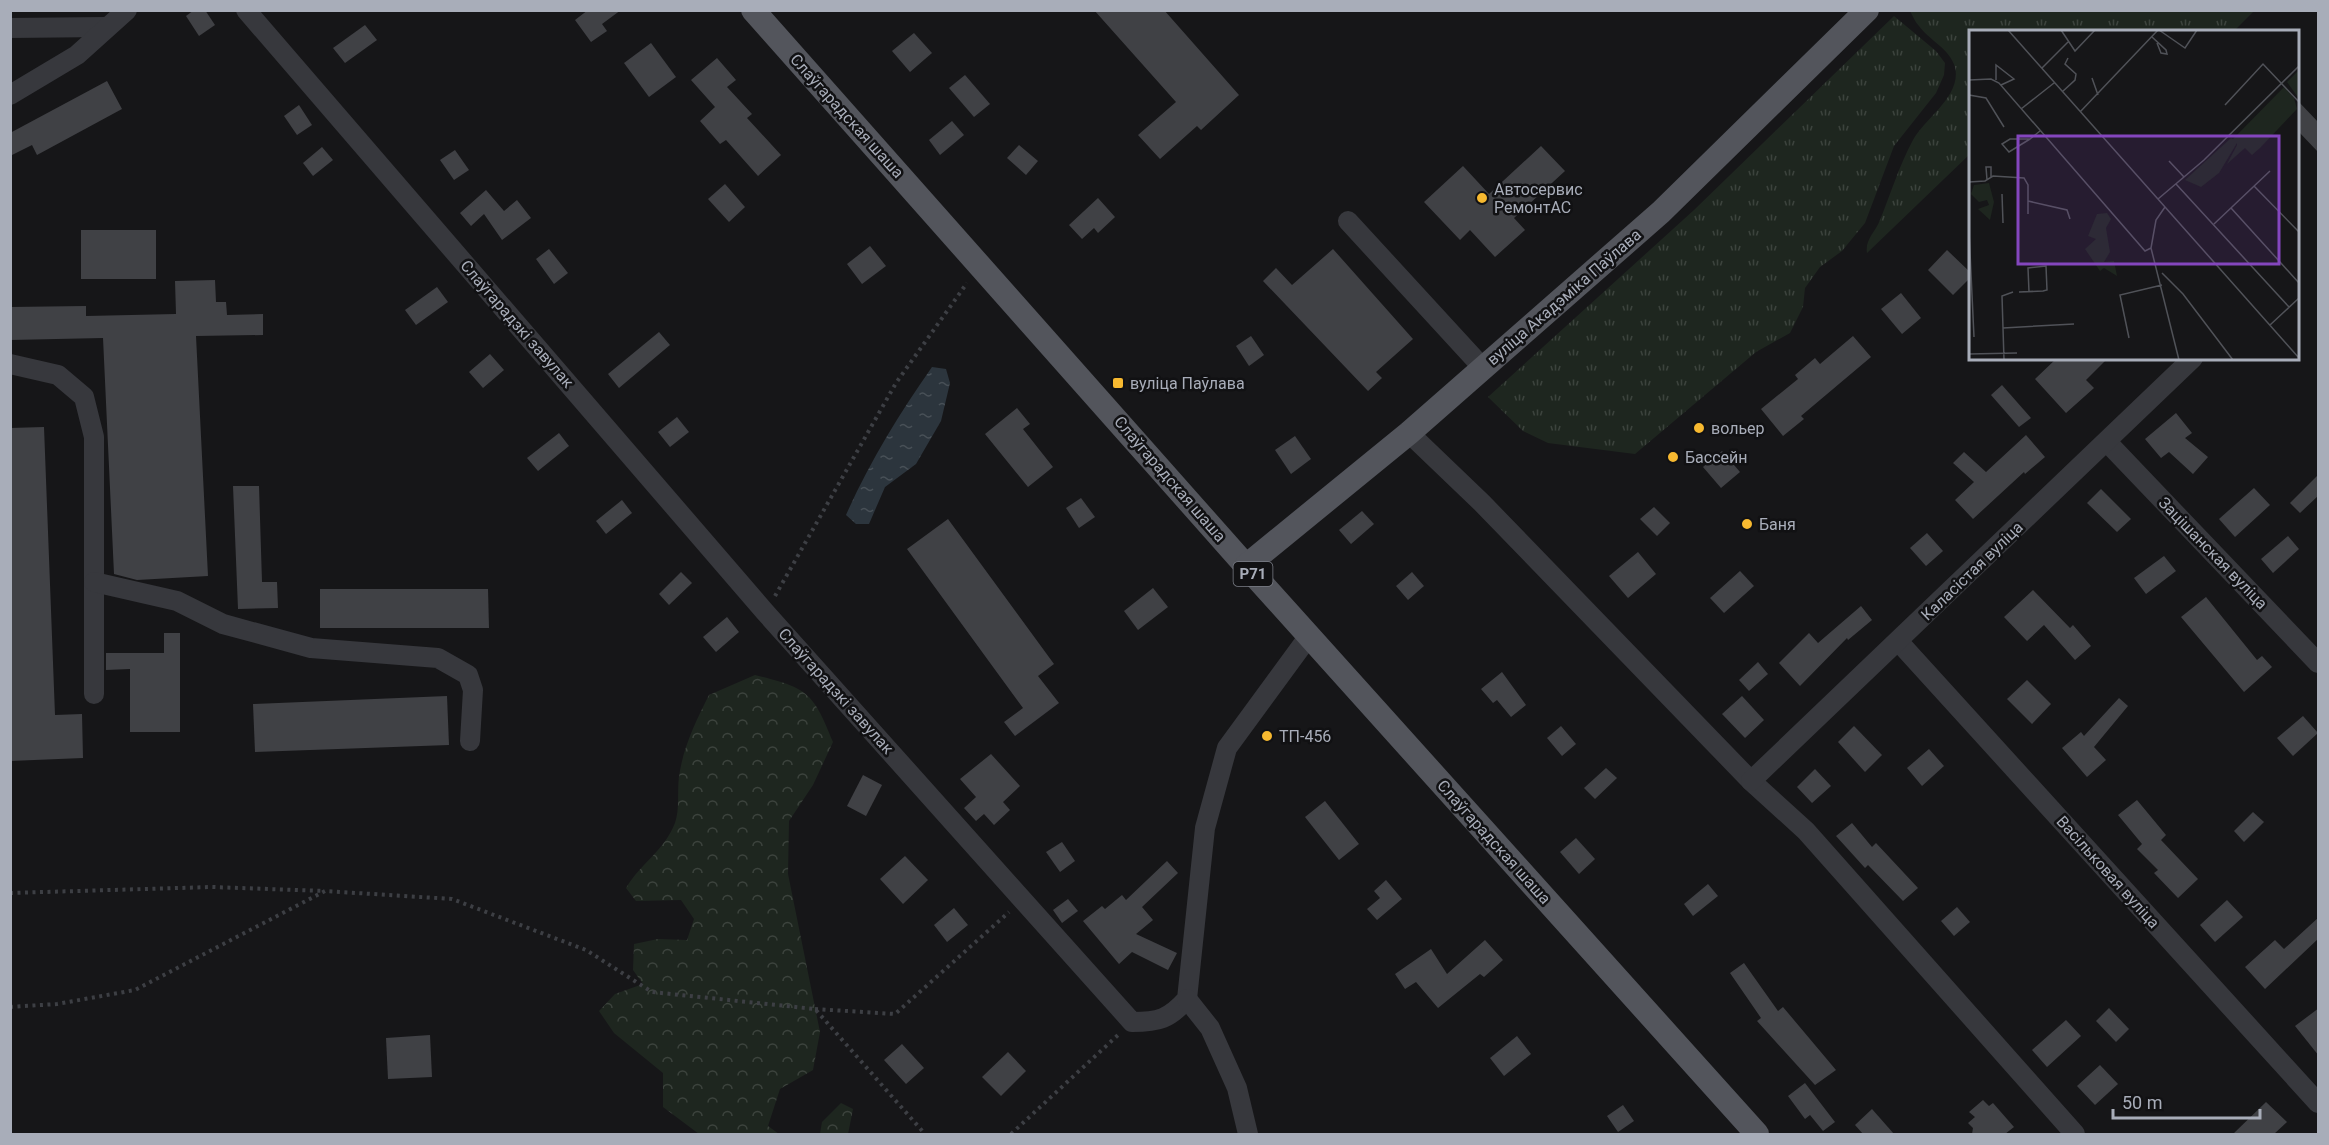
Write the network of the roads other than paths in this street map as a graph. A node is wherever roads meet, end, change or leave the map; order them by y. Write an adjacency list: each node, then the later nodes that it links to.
1 (127, 10): 5 (street)
2 (246, 10): 22 (street, Слаўгарадзкі завулак)
3 (753, 10): 14 (main road, Слаўгарадская шаша / Р71)
4 (1867, 10): 11 (main road, вуліца Акадэміка Паўлава)
5 (106, 27): 6 (street); 7 (street)
6 (10, 28)
7 (10, 94)
8 (1348, 220): 11 (street)
9 (2191, 360): 13 (street, Каласістая вуліца)
10 (10, 364): 15 (street)
11 (1483, 368): 12 (main road, вуліца Акадэміка Паўлава)
12 (1409, 433): 14 (main road, вуліца Акадэміка Паўлава); 21 (street)
13 (2107, 442): 17 (street, Каласістая вуліца); 18 (street, Зацішанская вуліца)
14 (1246, 566): 16 (main road, Слаўгарадская шаша / Р71)
15 (94, 582): 19 (street); 20 (street)
16 (1309, 636): 22 (street); 25 (main road, Слаўгарадская шаша / Р71)
17 (1898, 641): 21 (street, Каласістая вуліца); 23 (street, Васільковая вуліца)
18 (2319, 663)
19 (94, 694)
20 (470, 741)
21 (1751, 781): 26 (street)
22 (1187, 999): 24 (street)
23 (2319, 1102)
24 (1248, 1134)
25 (1757, 1134)
26 (2075, 1134)

